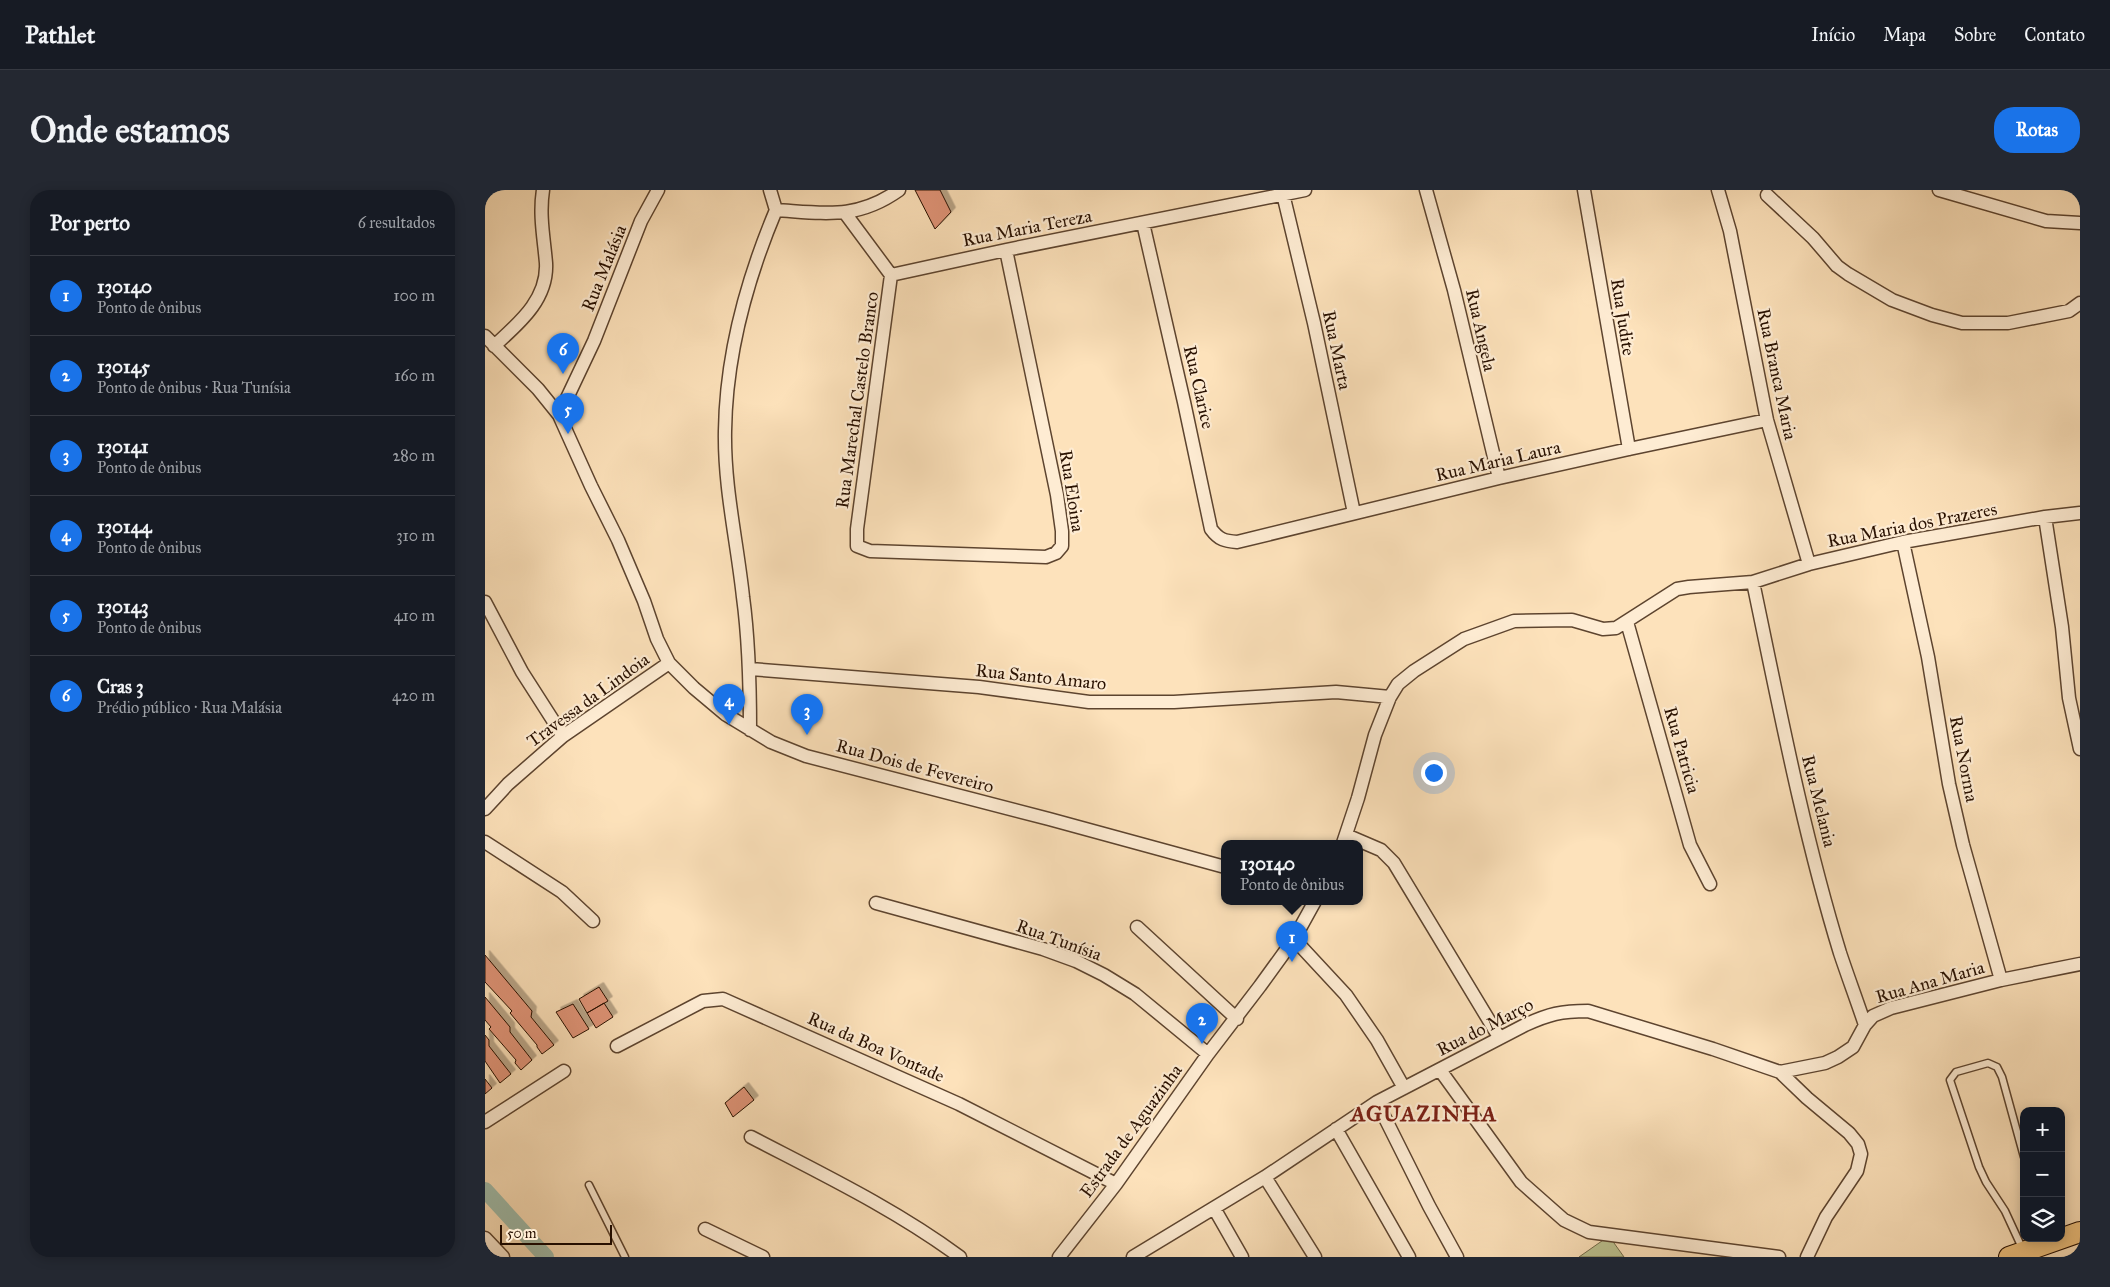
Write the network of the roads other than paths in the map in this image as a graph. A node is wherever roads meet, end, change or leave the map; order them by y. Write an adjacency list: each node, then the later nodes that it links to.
1 (543, 190): 20 (street)
2 (658, 190): 21 (street, Rua Malásia)
3 (770, 190): 12 (street)
4 (899, 190): 13 (street)
5 (1305, 190): 10 (street, Rua Maria Tereza)
6 (1426, 190): 24 (street, Rua Angela)
7 (1584, 190): 23 (street, Rua Judite)
8 (1718, 190): 22 (street, Rua Branca Maria)
9 (1939, 190): 15 (street)
10 (1283, 194): 14 (street, Rua Maria Tereza); 25 (street, Rua Marta)
11 (1767, 195): 18 (street)
12 (776, 210): 13 (street); 36 (street)
13 (845, 213): 17 (street)
14 (1143, 223): 16 (street, Rua Maria Tereza); 29 (street, Rua Clarice)
15 (2080, 223)
16 (1006, 250): 17 (street, Rua Maria Tereza); 28 (street, Rua Eloina)
17 (891, 275): 28 (street, Rua Marechal Castelo Branco)
18 (2080, 303)
19 (485, 336): 20 (street, Rua Dois de Fevereiro)
20 (495, 346): 21 (street, Rua Dois de Fevereiro)
21 (559, 416): 35 (street, Rua Dois de Fevereiro)
22 (1767, 420): 23 (street, Rua Maria Laura); 31 (street, Rua Branca Maria)
23 (1629, 449): 24 (street, Rua Maria Laura)
24 (1499, 478): 25 (street, Rua Maria Laura)
25 (1354, 513): 29 (street, Rua Maria Laura)
26 (2080, 513): 27 (street, Rua Maria dos Prazeres)
27 (2045, 517): 30 (street, Rua Maria dos Prazeres); 40 (street)
28 (857, 530)
29 (1237, 542)
30 (1903, 542): 31 (street, Rua Maria dos Prazeres); 53 (street, Rua Norma)
31 (1809, 564): 32 (street, Rua Maria dos Prazeres)
32 (1753, 582): 34 (street); 55 (street, Rua Melania)
33 (485, 602): 39 (street)
34 (1627, 622): 37 (street); 46 (street, Rua Patricia)
35 (669, 663): 38 (street, Rua Dois de Fevereiro); 39 (street, Travessa da Lindoia)
36 (750, 668): 37 (street, Rua Santo Amaro); 38 (street)
37 (1389, 696): 42 (street)
38 (750, 730): 45 (street, Rua Dois de Fevereiro)
39 (563, 736): 41 (street, Travessa da Lindoia)
40 (2080, 749)
41 (485, 809)
42 (1345, 839)
43 (485, 842): 49 (street)
44 (1363, 844): 56 (street)
45 (1221, 867)
46 (1710, 884)
47 (875, 903): 58 (street, Rua Tunísia)
48 (1313, 905): 51 (street, Estrada de Aguazinha)
49 (593, 921)
50 (1137, 927): 54 (street)
51 (1293, 939): 54 (street, Estrada de Aguazinha); 62 (street)
52 (2080, 964): 53 (street, Rua Ana Maria)
53 (2001, 980): 55 (street, Rua Ana Maria)
54 (1237, 1019): 58 (street, Estrada de Aguazinha)
55 (1865, 1025): 61 (street, Rua Ana Maria)
56 (1499, 1037): 59 (street, Rua do Março); 61 (street, Rua do Março)
57 (617, 1046): 69 (street, Rua da Boa Vontade)
58 (1208, 1054): 69 (street, Estrada de Aguazinha)
59 (1440, 1070): 62 (street, Rua do Março); 88 (street)
60 (564, 1071): 64 (street)
61 (1780, 1072): 89 (street, Rua do Março)
62 (1405, 1088): 63 (street, Rua do Março)
63 (1377, 1102): 65 (street, Rua do Março); 87 (street)
64 (485, 1122)
65 (1336, 1129): 68 (street, Rua do Março); 86 (street)
66 (751, 1137): 82 (street)
67 (2023, 1152): 77 (lane)
68 (1265, 1177): 71 (street, Rua do Março); 85 (street)
69 (1116, 1184): 83 (street, Estrada de Aguazinha)
70 (589, 1185): 80 (lane)
71 (1213, 1208): 78 (street); 84 (street, Rua do Março)
72 (705, 1229): 81 (street)
73 (2080, 1232): 74 (main road)
74 (2065, 1236)
75 (485, 1238): 79 (street)
76 (2047, 1242): 77 (main road)
77 (2016, 1254)
78 (1236, 1255)
79 (503, 1257)
80 (625, 1257)
81 (763, 1257)
82 (960, 1257)
83 (1059, 1257)
84 (1133, 1257)
85 (1315, 1257)
86 (1409, 1257)
87 (1457, 1257)
88 (1779, 1257)
89 (1807, 1257)

